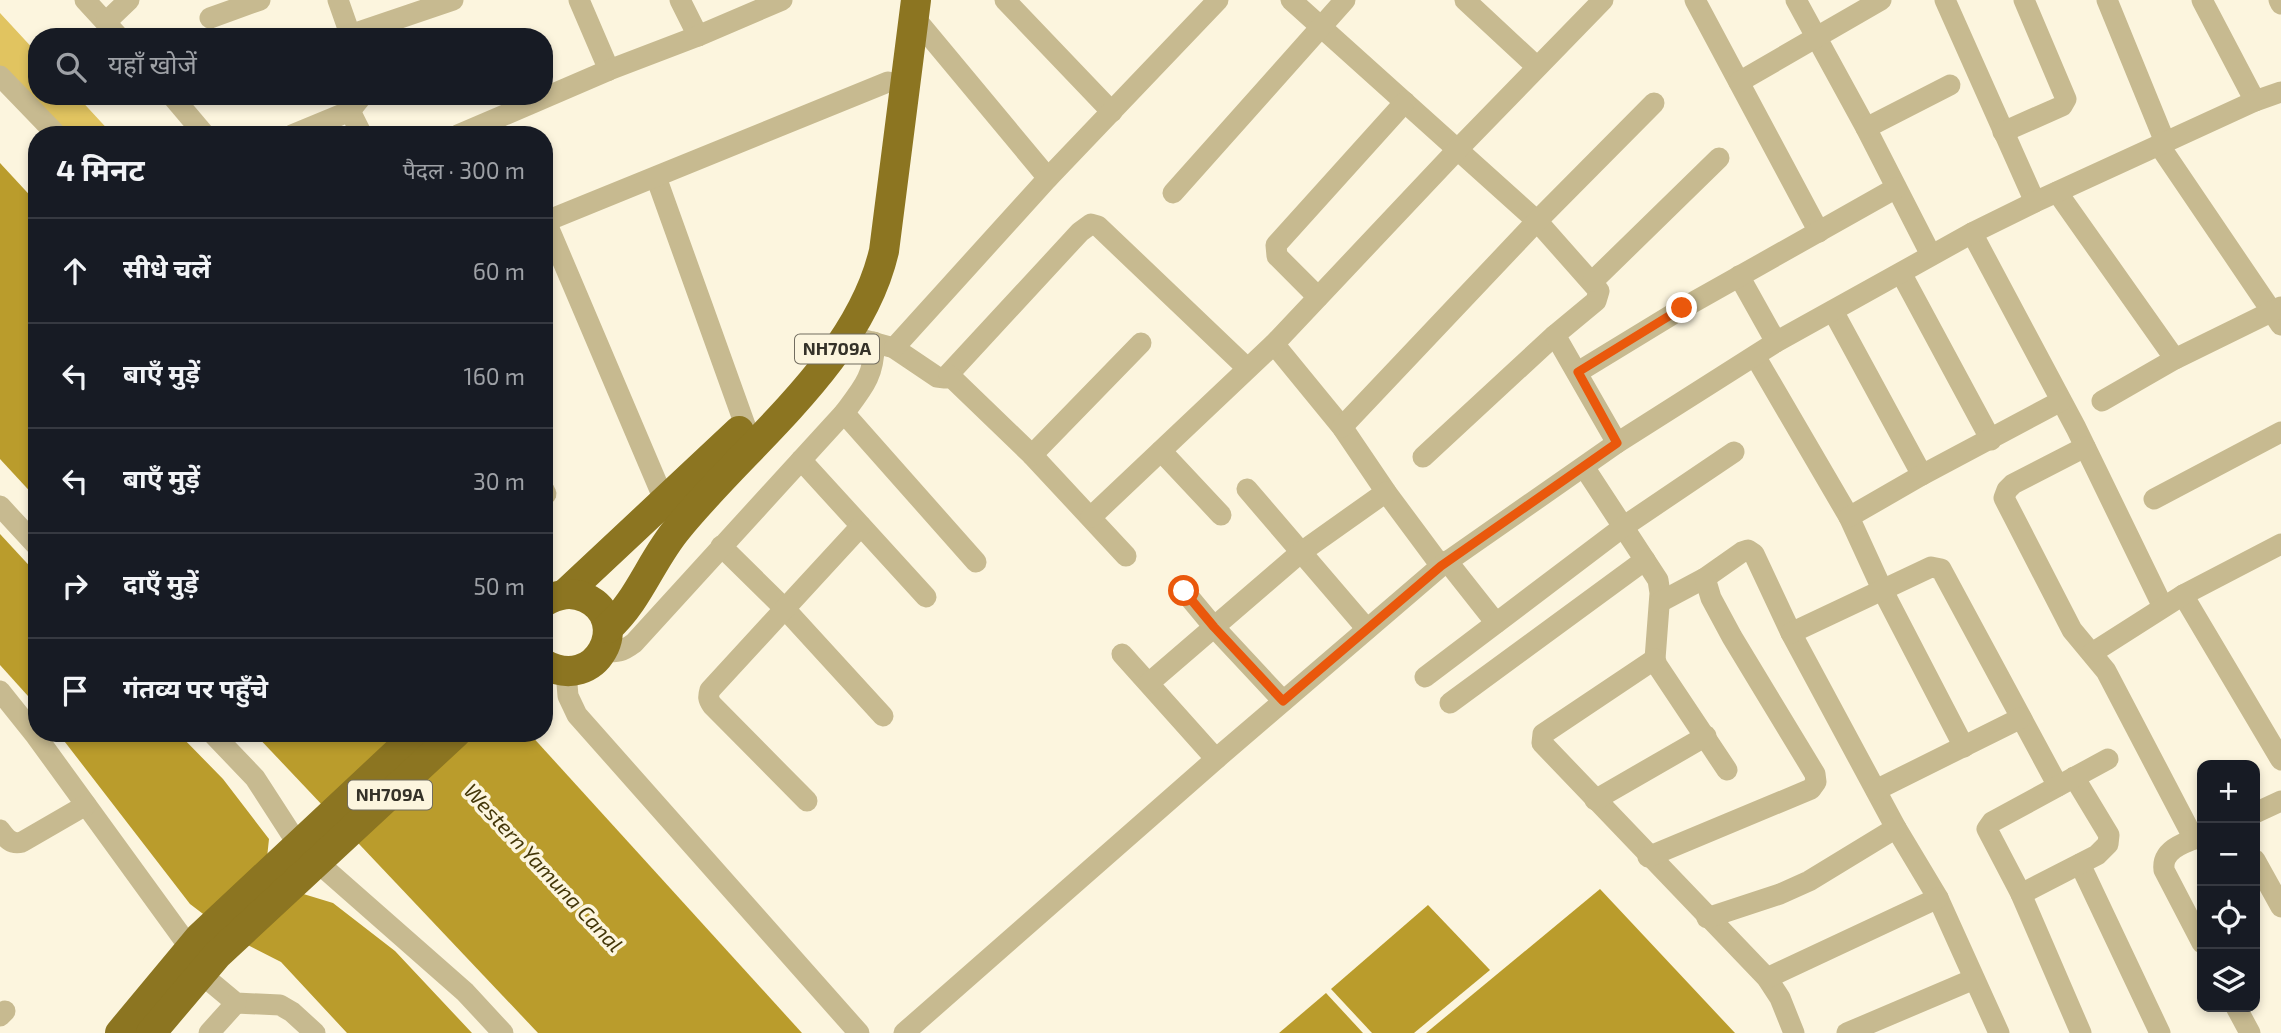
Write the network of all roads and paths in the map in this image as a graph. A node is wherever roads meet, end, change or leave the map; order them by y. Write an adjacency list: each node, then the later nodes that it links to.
1 (85, 0): 25 (street)
2 (129, 0): 26 (street)
3 (260, 0): 23 (street)
4 (338, 0): 27 (street)
5 (453, 0): 28 (street)
6 (579, 0): 32 (street)
7 (680, 0): 29 (street)
8 (782, 0): 29 (street)
9 (1005, 0): 48 (street)
10 (1218, 0): 48 (street)
11 (1291, 0): 24 (street)
12 (1345, 0): 24 (street)
13 (1465, 0): 31 (street)
14 (1603, 0): 31 (street)
15 (1695, 0): 35 (street)
16 (1796, 0): 30 (street)
17 (1881, 0): 30 (street)
18 (1945, 0): 55 (street)
19 (2024, 0): 55 (street)
20 (2107, 0): 56 (street)
21 (2202, 0): 39 (street)
22 (909, 6): 34 (highway, NH709A); 60 (street); 78 (highway, NH709A)
23 (210, 18)
24 (1320, 26): 40 (street); 63 (street)
25 (111, 28)
26 (113, 28)
27 (346, 28)
28 (371, 28)
29 (698, 36): 32 (street)
30 (1816, 36): 35 (street); 54 (street)
31 (1536, 67): 57 (street)
32 (610, 70): 38 (street)
33 (0, 76): 43 (street)
34 (888, 82): 59 (street); 90 (highway, NH709A)
35 (1739, 82): 67 (street)
36 (1950, 85): 54 (street)
37 (2281, 92): 39 (street)
38 (553, 100)
39 (2255, 101): 56 (street)
40 (1405, 102): 57 (street); 74 (street)
41 (1654, 103): 66 (street)
42 (28, 105): 49 (street)
43 (28, 105)
44 (184, 105): 50 (street)
45 (352, 105): 51 (street)
46 (356, 105): 52 (street)
47 (544, 105): 53 (street)
48 (1112, 111): 60 (street)
49 (48, 126)
50 (199, 126)
51 (310, 126)
52 (360, 126)
53 (505, 126)
54 (1866, 128): 61 (street)
55 (2003, 132): 64 (street)
56 (2162, 144): 62 (street); 76 (street)
57 (1458, 149): 66 (street); 74 (street)
58 (1719, 158): 73 (street)
59 (656, 177): 65 (street); 90 (street)
60 (1048, 178): 78 (street)
61 (1896, 188): 67 (street); 70 (street)
62 (2057, 192): 64 (street); 83 (street)
63 (1173, 193)
64 (2035, 202): 68 (street)
65 (553, 217)
66 (1537, 221): 73 (street); 91 (street)
67 (1819, 232): 72 (street)
68 (1972, 233): 70 (street); 87 (street)
69 (553, 239): 106 (street)
70 (1931, 255): 71 (street)
71 (1901, 273): 75 (street); 93 (street)
72 (1739, 276): 79 (street); 85 (street)
73 (1593, 281): 77 (street)
74 (1318, 297): 81 (street)
75 (1833, 311): 79 (street); 102 (street)
76 (2278, 314): 83 (street)
77 (1555, 335): 85 (street); 99 (street)
78 (872, 342): 86 (street); 89 (street); 135 (highway, NH709A)
79 (1776, 342): 82 (street)
80 (1141, 343): 98 (street)
81 (1274, 344): 84 (street); 91 (street)
82 (1755, 356): 94 (street); 110 (street)
83 (2175, 359): 88 (street)
84 (1247, 368): 86 (street); 96 (street)
85 (1578, 372): 94 (street)
86 (949, 375): 98 (street)
87 (2061, 401): 93 (street); 95 (street)
88 (2102, 401)
89 (844, 412): 100 (street); 119 (street)
90 (745, 425): 106 (highway, NH709A)
91 (1342, 427): 104 (street)
92 (2281, 432): 105 (street)
93 (1991, 440): 102 (street)
94 (1617, 443): 101 (street)
95 (2085, 447): 129 (street); 136 (street)
96 (1161, 452): 108 (street); 109 (street)
97 (1734, 452): 112 (street)
98 (1032, 456): 109 (street)
99 (1423, 457)
100 (801, 460): 111 (street); 115 (street)
101 (1584, 467): 112 (street); 120 (street)
102 (1922, 475): 110 (street)
103 (1247, 489): 116 (street)
104 (1385, 492): 116 (street); 120 (street)
105 (2154, 499)
106 (665, 502): 124 (highway, NH709A)
107 (0, 506): 113 (street)
108 (1221, 515)
109 (1091, 517): 117 (street)
110 (1849, 517): 122 (street)
111 (861, 526): 127 (street); 130 (street)
112 (1623, 527): 118 (street); 131 (street)
113 (28, 536)
114 (2281, 544): 125 (street)
115 (721, 546): 130 (street); 135 (street)
116 (1300, 553): 132 (street); 133 (street)
117 (1126, 556)
118 (1646, 560): 128 (street); 145 (street)
119 (976, 562)
120 (1444, 564): 131 (street); 133 (street)
121 (1705, 578): 128 (street); 134 (street); 171 (street)
122 (1882, 589): 134 (street); 147 (street); 154 (street)
123 (1184, 591): 132 (street)
124 (553, 595)
125 (2183, 595): 129 (street); 157 (street)
126 (553, 596): 135 (highway, NH709A)
127 (926, 597)
128 (1660, 602): 138 (street)
129 (2163, 607): 136 (street)
130 (786, 610): 146 (street); 162 (street)
131 (1496, 623): 141 (street)
132 (1214, 627): 142 (street); 144 (street)
133 (1367, 629): 144 (street)
134 (1791, 633): 160 (street)
135 (606, 639): 139 (highway, NH709A)
136 (2092, 653): 168 (street)
137 (1122, 654): 142 (street)
138 (1655, 659): 149 (street); 161 (street)
139 (553, 669)
140 (553, 671): 189 (street)
141 (1425, 677)
142 (1149, 683): 155 (street)
143 (0, 691): 148 (street)
144 (1283, 701): 155 (street)
145 (1450, 703)
146 (883, 716)
147 (2021, 718): 154 (street); 159 (street)
148 (28, 728)
149 (1706, 736): 158 (street); 161 (street)
150 (38, 742): 164 (street)
151 (221, 742): 170 (street)
152 (410, 742): 170 (highway, NH709A)
153 (445, 742): 170 (highway, NH709A)
154 (1964, 747): 160 (street)
155 (1216, 759): 190 (street)
156 (2108, 759): 159 (street)
157 (2281, 760)
158 (1727, 770)
159 (2066, 781): 172 (street); 174 (street)
160 (1876, 790): 166 (street)
161 (1595, 800): 171 (street)
162 (807, 801)
163 (2281, 801): 165 (street)
164 (86, 805): 167 (street); 179 (street)
165 (2260, 811)
166 (1896, 828): 175 (street); 177 (street)
167 (0, 830)
168 (2197, 835)
169 (2197, 838): 178 (street)
170 (308, 855): 179 (highway, NH709A); 188 (street)
171 (1648, 857): 177 (street)
172 (2080, 864): 174 (street); 195 (street)
173 (2260, 869): 176 (street)
174 (2021, 894): 194 (street)
175 (1938, 898): 180 (street); 181 (street)
176 (2281, 907)
177 (1707, 918): 180 (street)
178 (2197, 933)
179 (202, 953): 182 (street); 184 (highway, NH709A); 185 (highway, NH709A)
180 (1767, 978): 191 (street)
181 (1974, 979): 192 (street); 193 (street)
182 (236, 1003): 186 (street); 187 (street)
183 (2239, 1012): 196 (street)
184 (120, 1033)
185 (151, 1033)
186 (209, 1033)
187 (315, 1033)
188 (503, 1033)
189 (859, 1033)
190 (904, 1033)
191 (1794, 1033)
192 (1847, 1033)
193 (1999, 1033)
194 (2081, 1033)
195 (2160, 1033)
196 (2250, 1033)

